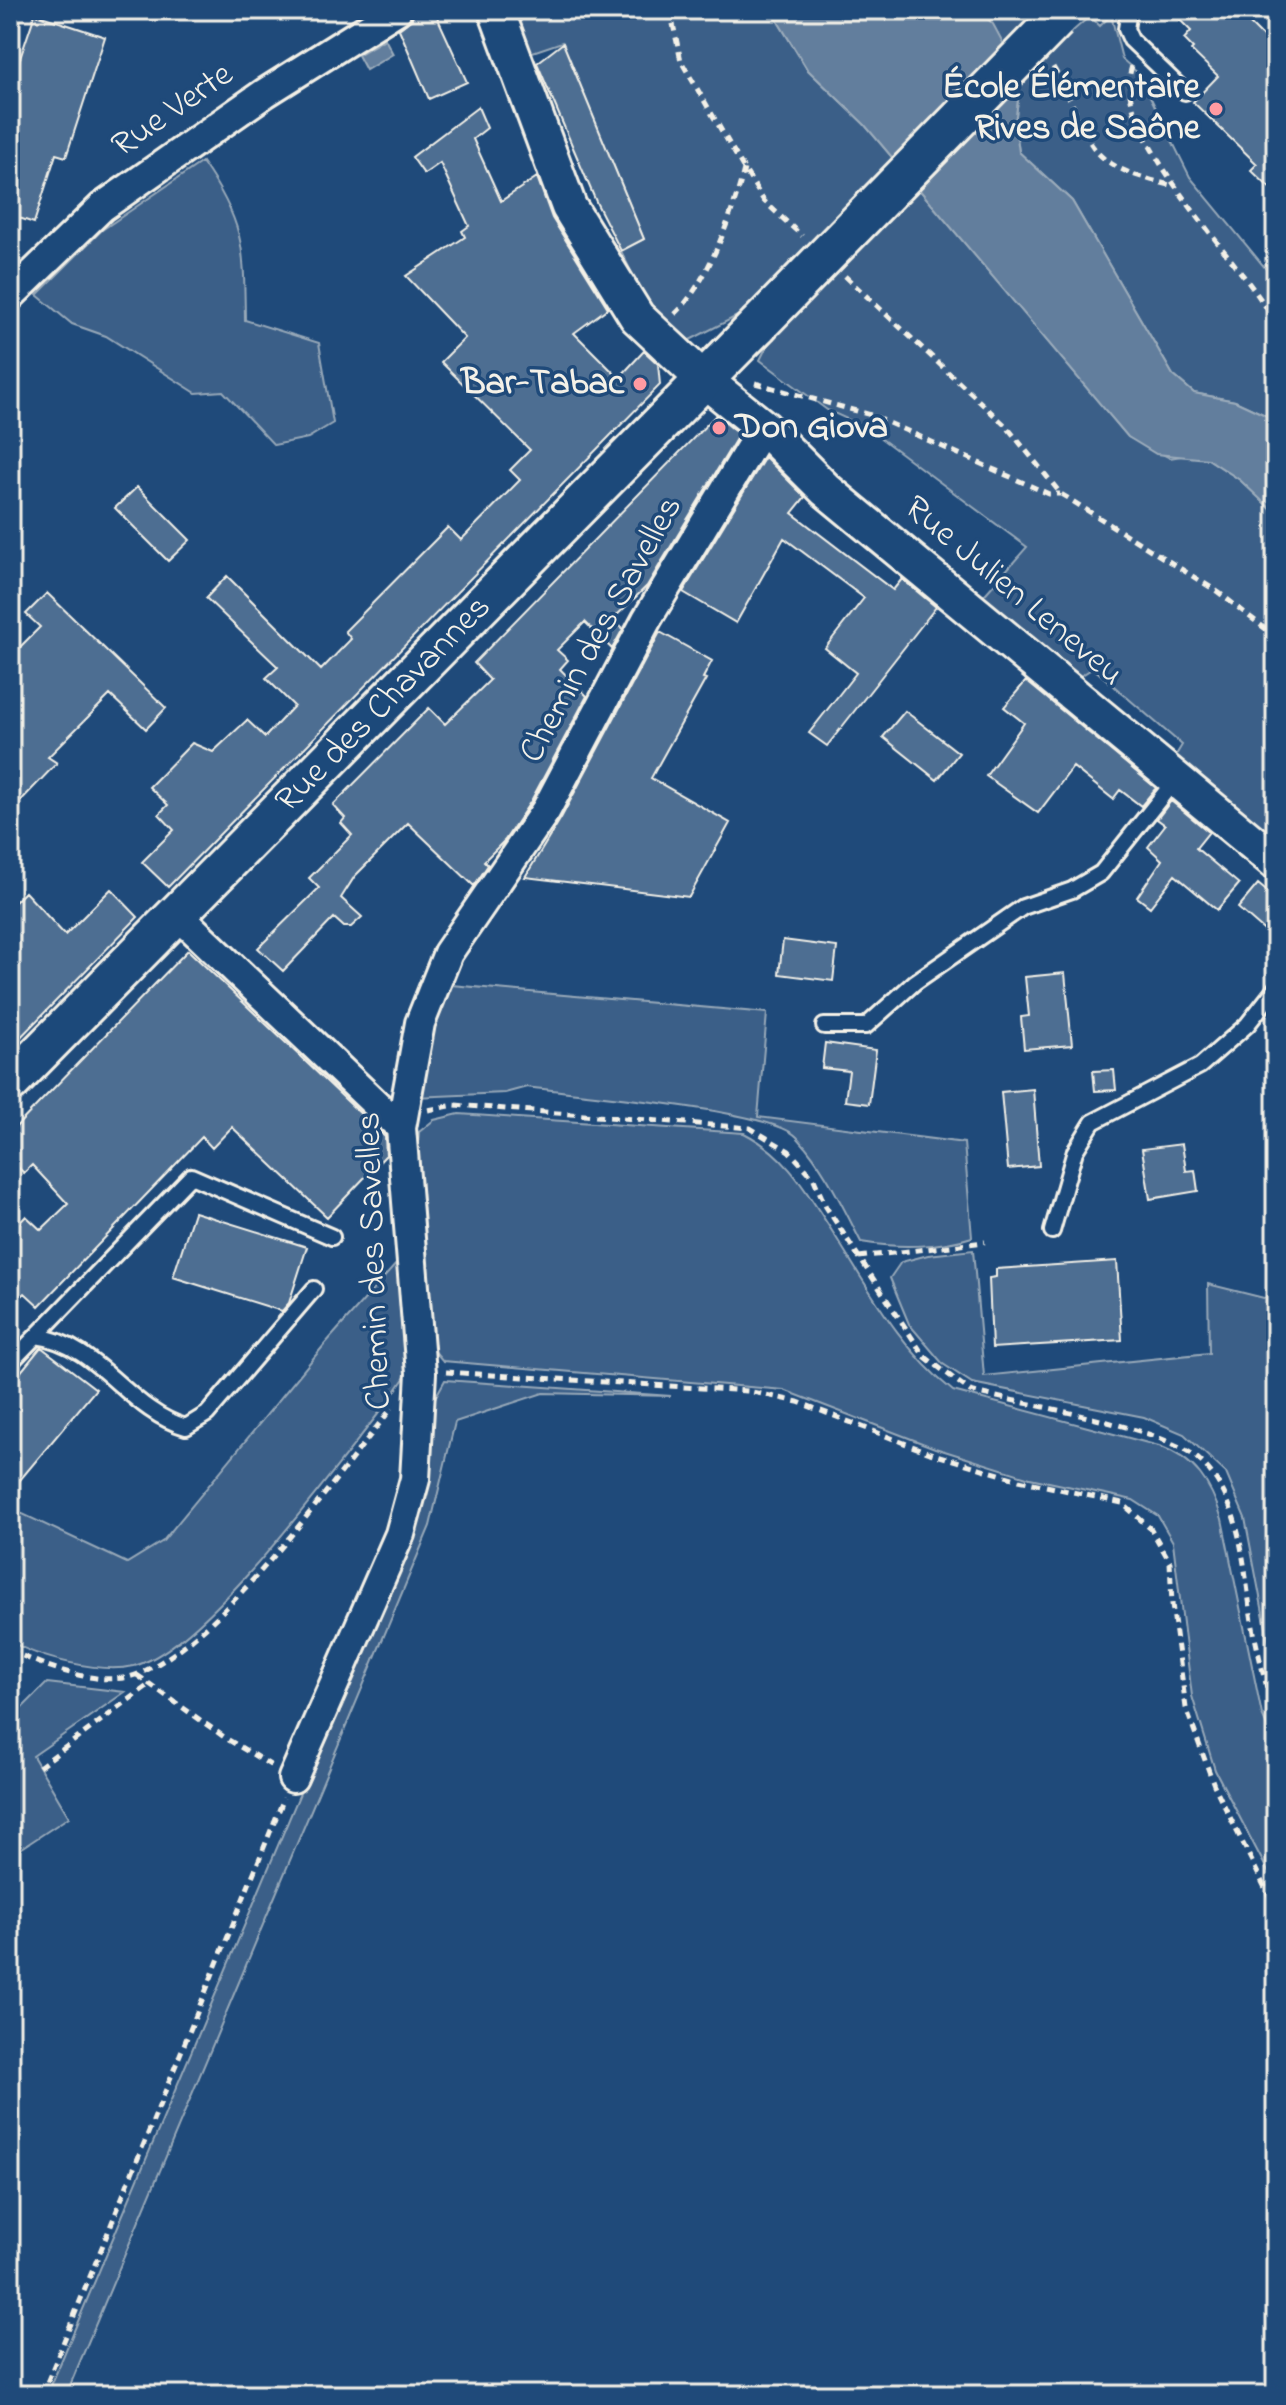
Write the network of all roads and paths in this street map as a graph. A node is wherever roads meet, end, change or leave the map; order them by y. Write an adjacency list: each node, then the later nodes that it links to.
1 (397, 10): 15 (street, Rue Verte)
2 (496, 10): 17 (street, Rue Julien Leneveu)
3 (670, 10): 11 (path)
4 (1002, 10): 7 (path)
5 (1129, 10): 8 (lane)
6 (1061, 15): 18 (main road, Rue des Chavannes, bridge)
7 (1016, 24)
8 (1140, 51): 10 (lane); 12 (path)
9 (1050, 63): 12 (path)
10 (1185, 92)
11 (744, 169): 13 (path); 17 (path)
12 (1175, 186): 16 (path)
13 (810, 244)
14 (833, 265): 20 (path)
15 (10, 296)
16 (1276, 324)
17 (653, 333): 18 (street, Rue Julien Leneveu)
18 (715, 388): 19 (street, Rue Julien Leneveu); 20 (path); 24 (main road, Rue des Chavannes)
19 (763, 427): 22 (street, Rue Julien Leneveu); 28 (street, Chemin des Savelles)
20 (1061, 494): 21 (path)
21 (1276, 637)
22 (1177, 778): 23 (street, Rue Julien Leneveu); 26 (lane)
23 (1276, 862)
24 (176, 913): 27 (main road, Rue des Chavannes); 28 (street)
25 (1276, 988): 29 (lane)
26 (824, 1026)
27 (10, 1083)
28 (401, 1128): 32 (path); 36 (street, Chemin des Savelles)
29 (1052, 1231)
30 (332, 1237): 34 (lane)
31 (985, 1242): 32 (path)
32 (859, 1257): 40 (path)
33 (314, 1289): 34 (lane)
34 (36, 1336): 35 (lane)
35 (10, 1363)
36 (421, 1373): 38 (path); 42 (street, Chemin des Savelles); 43 (path)
37 (10, 1650): 38 (path)
38 (137, 1675): 39 (path)
39 (150, 1684): 41 (path); 42 (path)
40 (1276, 1722)
41 (39, 1767)
42 (293, 1778): 44 (path)
43 (1276, 1910)
44 (42, 2395)

